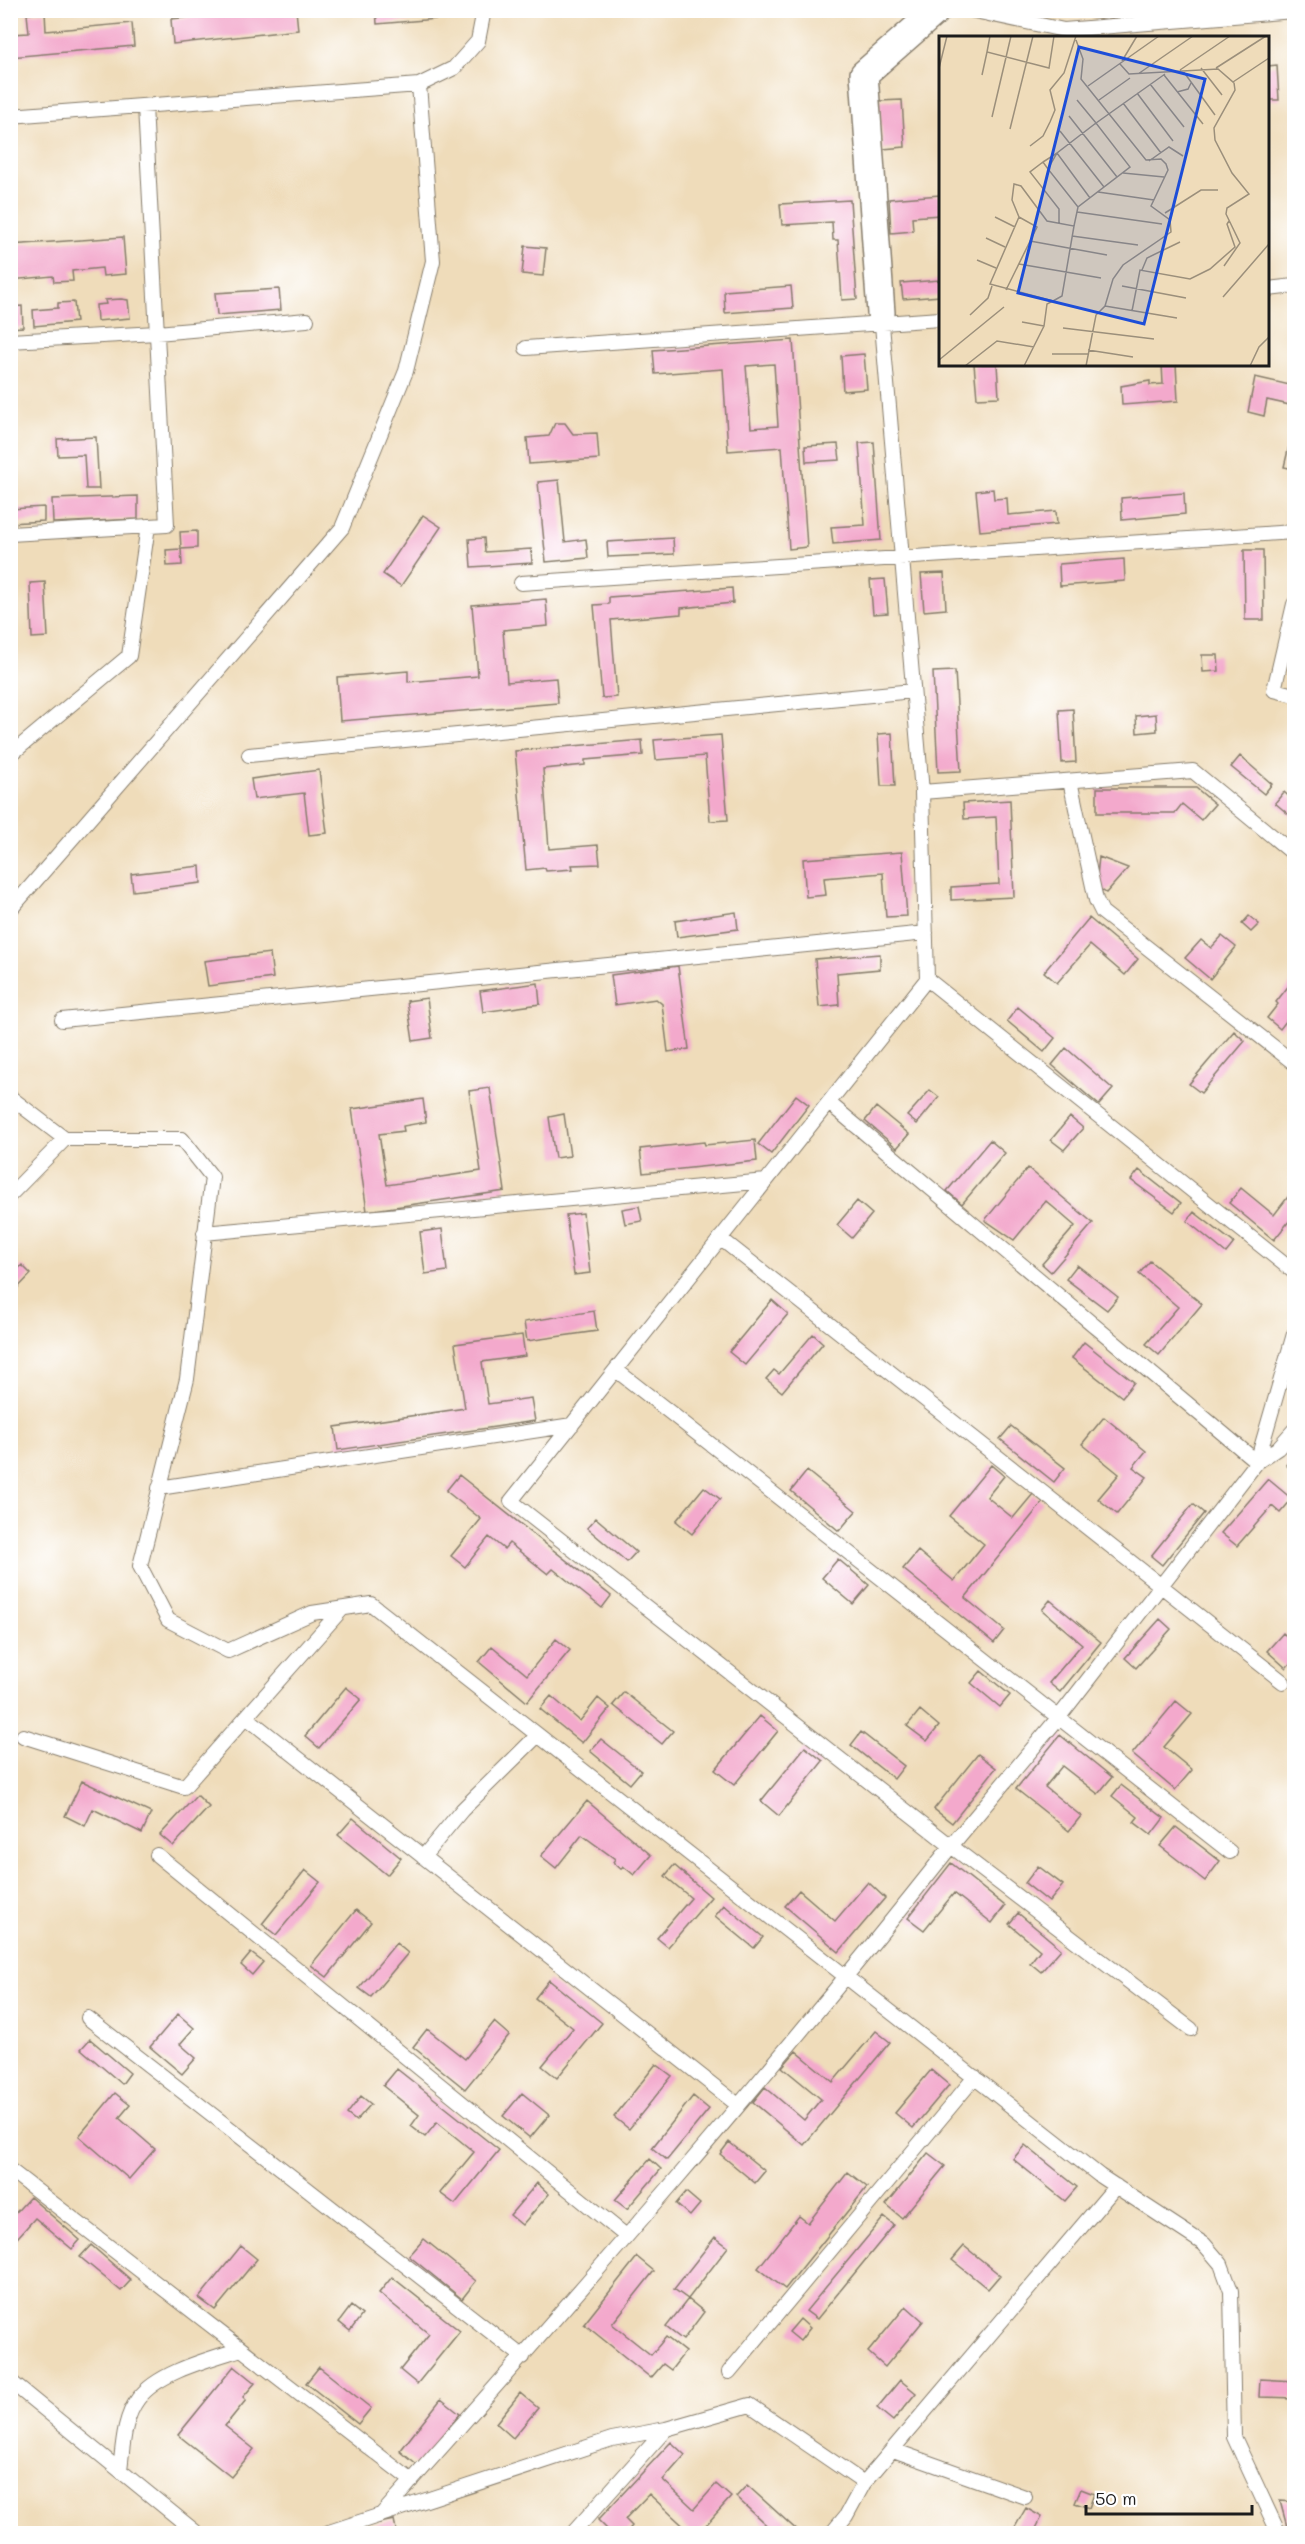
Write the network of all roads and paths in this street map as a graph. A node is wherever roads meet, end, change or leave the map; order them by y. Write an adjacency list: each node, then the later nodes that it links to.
1 (484, 10): 5 (lane)
2 (938, 10): 10 (street)
3 (970, 10): 4 (lane)
4 (1294, 11)
5 (419, 85): 6 (lane); 29 (lane)
6 (145, 106): 7 (lane); 13 (lane)
7 (10, 116)
8 (1294, 286): 9 (lane)
9 (1269, 289)
10 (881, 319): 11 (lane); 15 (lane); 19 (lane)
11 (939, 319)
12 (307, 320): 13 (lane)
13 (157, 333): 14 (lane); 16 (lane)
14 (10, 341)
15 (526, 348)
16 (148, 526): 18 (lane); 24 (lane)
17 (1294, 532): 19 (lane)
18 (10, 534)
19 (902, 558): 20 (lane); 22 (lane)
20 (521, 583)
21 (1294, 604): 23 (lane)
22 (913, 691): 25 (lane); 27 (lane)
23 (1294, 695)
24 (10, 755)
25 (249, 755)
26 (1070, 781): 27 (lane); 28 (lane); 33 (lane)
27 (922, 792): 30 (lane)
28 (1294, 854)
29 (10, 910)
30 (926, 933): 31 (lane); 32 (lane)
31 (927, 979): 35 (lane); 41 (lane)
32 (62, 1020)
33 (1294, 1063)
34 (10, 1097): 36 (lane)
35 (829, 1103): 37 (lane); 46 (lane)
36 (65, 1139): 38 (lane); 39 (lane)
37 (766, 1181): 39 (lane); 40 (lane)
38 (10, 1195)
39 (204, 1233): 47 (lane)
40 (720, 1238): 43 (lane); 48 (lane)
41 (1294, 1272)
42 (1294, 1334): 46 (lane)
43 (616, 1370): 44 (lane); 52 (lane)
44 (572, 1425): 47 (lane); 55 (lane)
45 (1294, 1430): 46 (lane)
46 (1257, 1462): 48 (lane)
47 (159, 1488): 49 (lane)
48 (1161, 1586): 50 (lane); 52 (lane)
49 (342, 1609): 51 (lane); 53 (lane)
50 (1284, 1682)
51 (246, 1717): 54 (lane); 58 (lane)
52 (1059, 1717): 55 (lane); 56 (lane)
53 (538, 1735): 58 (lane); 59 (lane)
54 (23, 1736)
55 (951, 1846): 59 (lane); 61 (lane)
56 (1230, 1852)
57 (157, 1855): 66 (lane)
58 (423, 1857): 63 (lane)
59 (847, 1977): 62 (lane); 63 (lane)
60 (88, 2018): 68 (lane)
61 (1191, 2029)
62 (975, 2077): 65 (lane); 69 (lane)
63 (738, 2105): 66 (lane)
64 (10, 2170): 67 (lane)
65 (1116, 2186): 72 (lane); 84 (lane)
66 (626, 2236): 68 (lane)
67 (241, 2349): 73 (lane); 74 (lane)
68 (523, 2357): 74 (lane)
69 (729, 2372)
70 (10, 2381): 73 (lane)
71 (666, 2430): 75 (lane); 77 (lane); 81 (lane)
72 (893, 2450): 75 (lane); 76 (lane)
73 (120, 2470): 79 (lane)
74 (412, 2481): 77 (lane)
75 (864, 2483): 78 (lane)
76 (1025, 2497)
77 (382, 2514): 80 (lane)
78 (846, 2516): 82 (lane); 83 (lane)
79 (198, 2534)
80 (323, 2534)
81 (572, 2534)
82 (831, 2534)
83 (848, 2534)
84 (1279, 2534)

